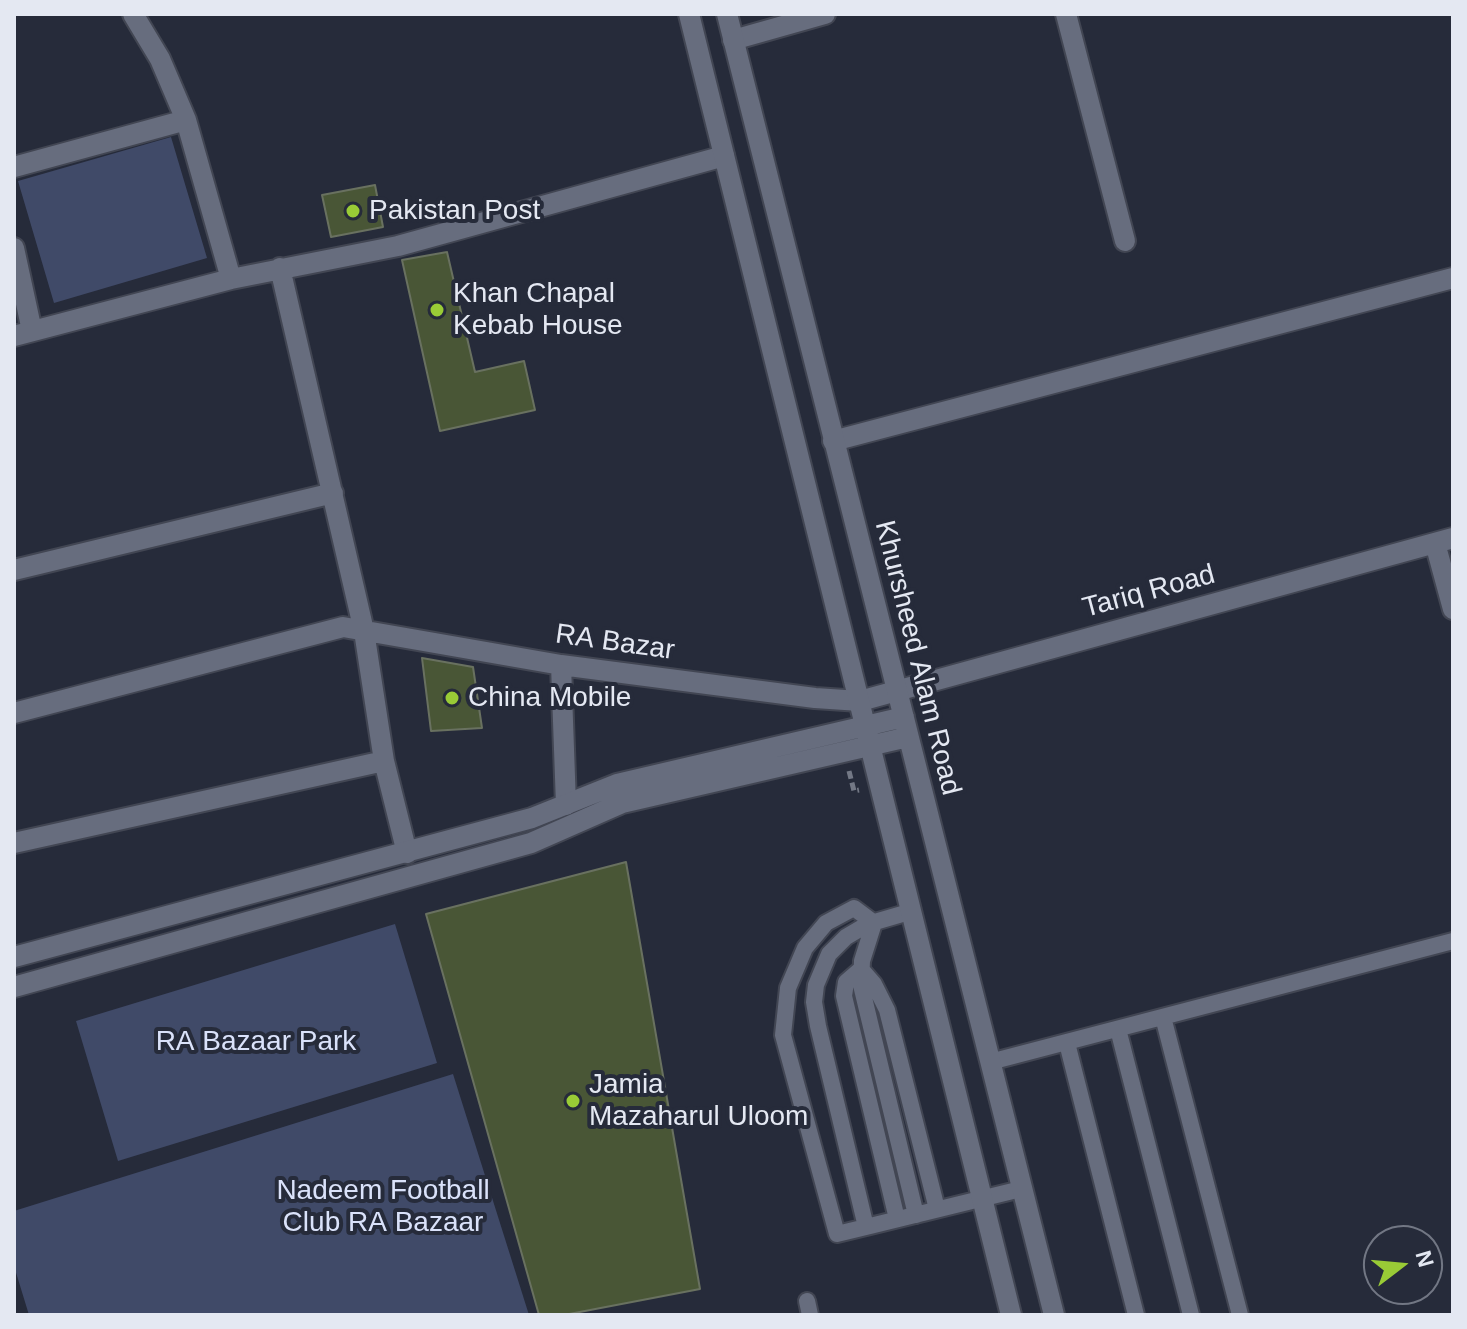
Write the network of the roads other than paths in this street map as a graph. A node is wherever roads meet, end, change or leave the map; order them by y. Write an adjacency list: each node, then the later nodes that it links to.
1 (133, 14): 7 (street)
2 (689, 14): 8 (street)
3 (727, 14): 6 (street, Khursheed Alam Road)
4 (825, 14): 6 (street)
5 (1066, 14): 10 (street)
6 (733, 40): 16 (street, Khursheed Alam Road)
7 (186, 120): 9 (street); 14 (street)
8 (724, 156): 12 (street); 24 (street)
9 (14, 167)
10 (1125, 241)
11 (14, 248): 15 (street)
12 (280, 268): 14 (street); 17 (street)
13 (1453, 278): 16 (street)
14 (231, 279): 15 (street)
15 (23, 334)
16 (833, 441): 23 (street, Khursheed Alam Road)
17 (333, 493): 19 (street); 21 (street)
18 (1444, 541): 20 (street); 23 (street, Tariq Road)
19 (14, 570)
20 (1453, 609)
21 (364, 631): 22 (street, RA Bazar); 25 (street, RA Bazar); 28 (street)
22 (561, 665): 24 (street, RA Bazar); 29 (street)
23 (897, 690): 24 (street, Tariq Road); 26 (street, Khursheed Alam Road)
24 (860, 701): 27 (street)
25 (14, 713)
26 (906, 727): 27 (street); 41 (street, Khursheed Alam Road)
27 (868, 736): 29 (street); 32 (street); 37 (street)
28 (384, 761): 30 (street); 31 (street)
29 (566, 805): 31 (street)
30 (14, 843)
31 (407, 853): 35 (street)
32 (909, 912): 33 (lane); 43 (street)
33 (874, 923): 36 (lane); 47 (lane); 47 (lane)
34 (1453, 941): 38 (lane)
35 (14, 957)
36 (861, 969): 44 (lane); 45 (lane); 46 (lane)
37 (14, 987)
38 (1163, 1017): 39 (lane); 52 (lane)
39 (1118, 1029): 40 (lane); 51 (lane)
40 (1067, 1043): 41 (lane); 50 (lane)
41 (990, 1062): 42 (street, Khursheed Alam Road)
42 (1021, 1189): 43 (lane); 49 (street, Khursheed Alam Road)
43 (981, 1199): 44 (lane); 48 (street)
44 (937, 1209): 45 (lane)
45 (916, 1215): 46 (lane)
46 (897, 1219): 47 (lane)
47 (866, 1227)
48 (1011, 1315)
49 (1054, 1315)
50 (1136, 1315)
51 (1191, 1315)
52 (1240, 1315)

